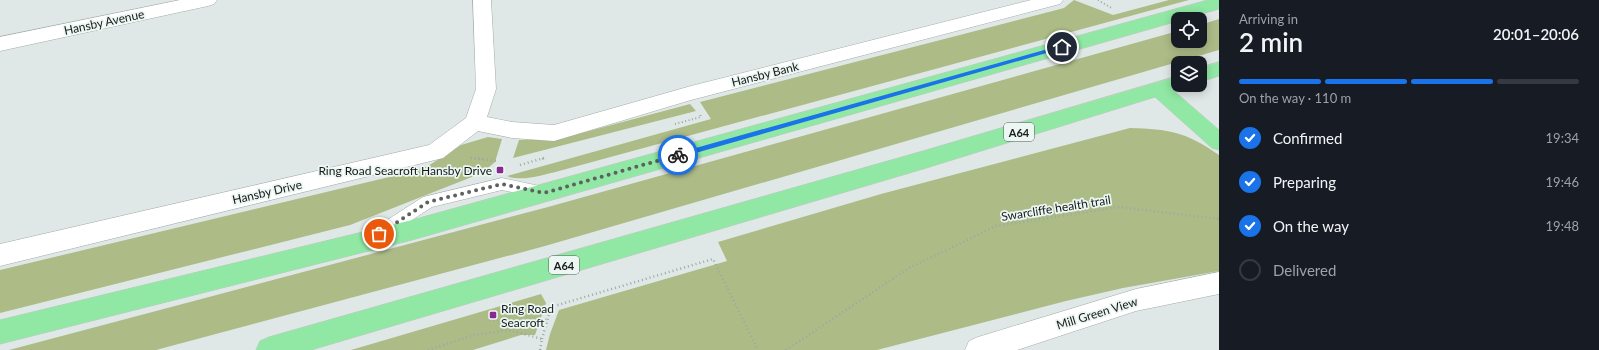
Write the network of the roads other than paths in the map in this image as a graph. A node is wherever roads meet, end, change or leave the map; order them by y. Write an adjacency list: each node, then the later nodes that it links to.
1 (116, 0): 6 (street)
2 (208, 0): 6 (street, Hansby Avenue)
3 (482, 0): 12 (street)
4 (1054, 0): 12 (street, Hansby Bank)
5 (1219, 4): 16 (highway)
6 (112, 20): 7 (street, Hansby Avenue)
7 (0, 44)
8 (1219, 69): 9 (highway)
9 (1207, 73)
10 (1171, 85): 11 (highway, A64)
11 (1158, 89): 13 (highway); 18 (highway, A64)
12 (475, 122): 14 (street, Hansby Drive)
13 (1219, 142)
14 (0, 255)
15 (1219, 283): 17 (street, Mill Green View)
16 (0, 332)
17 (992, 348)
18 (269, 350)

